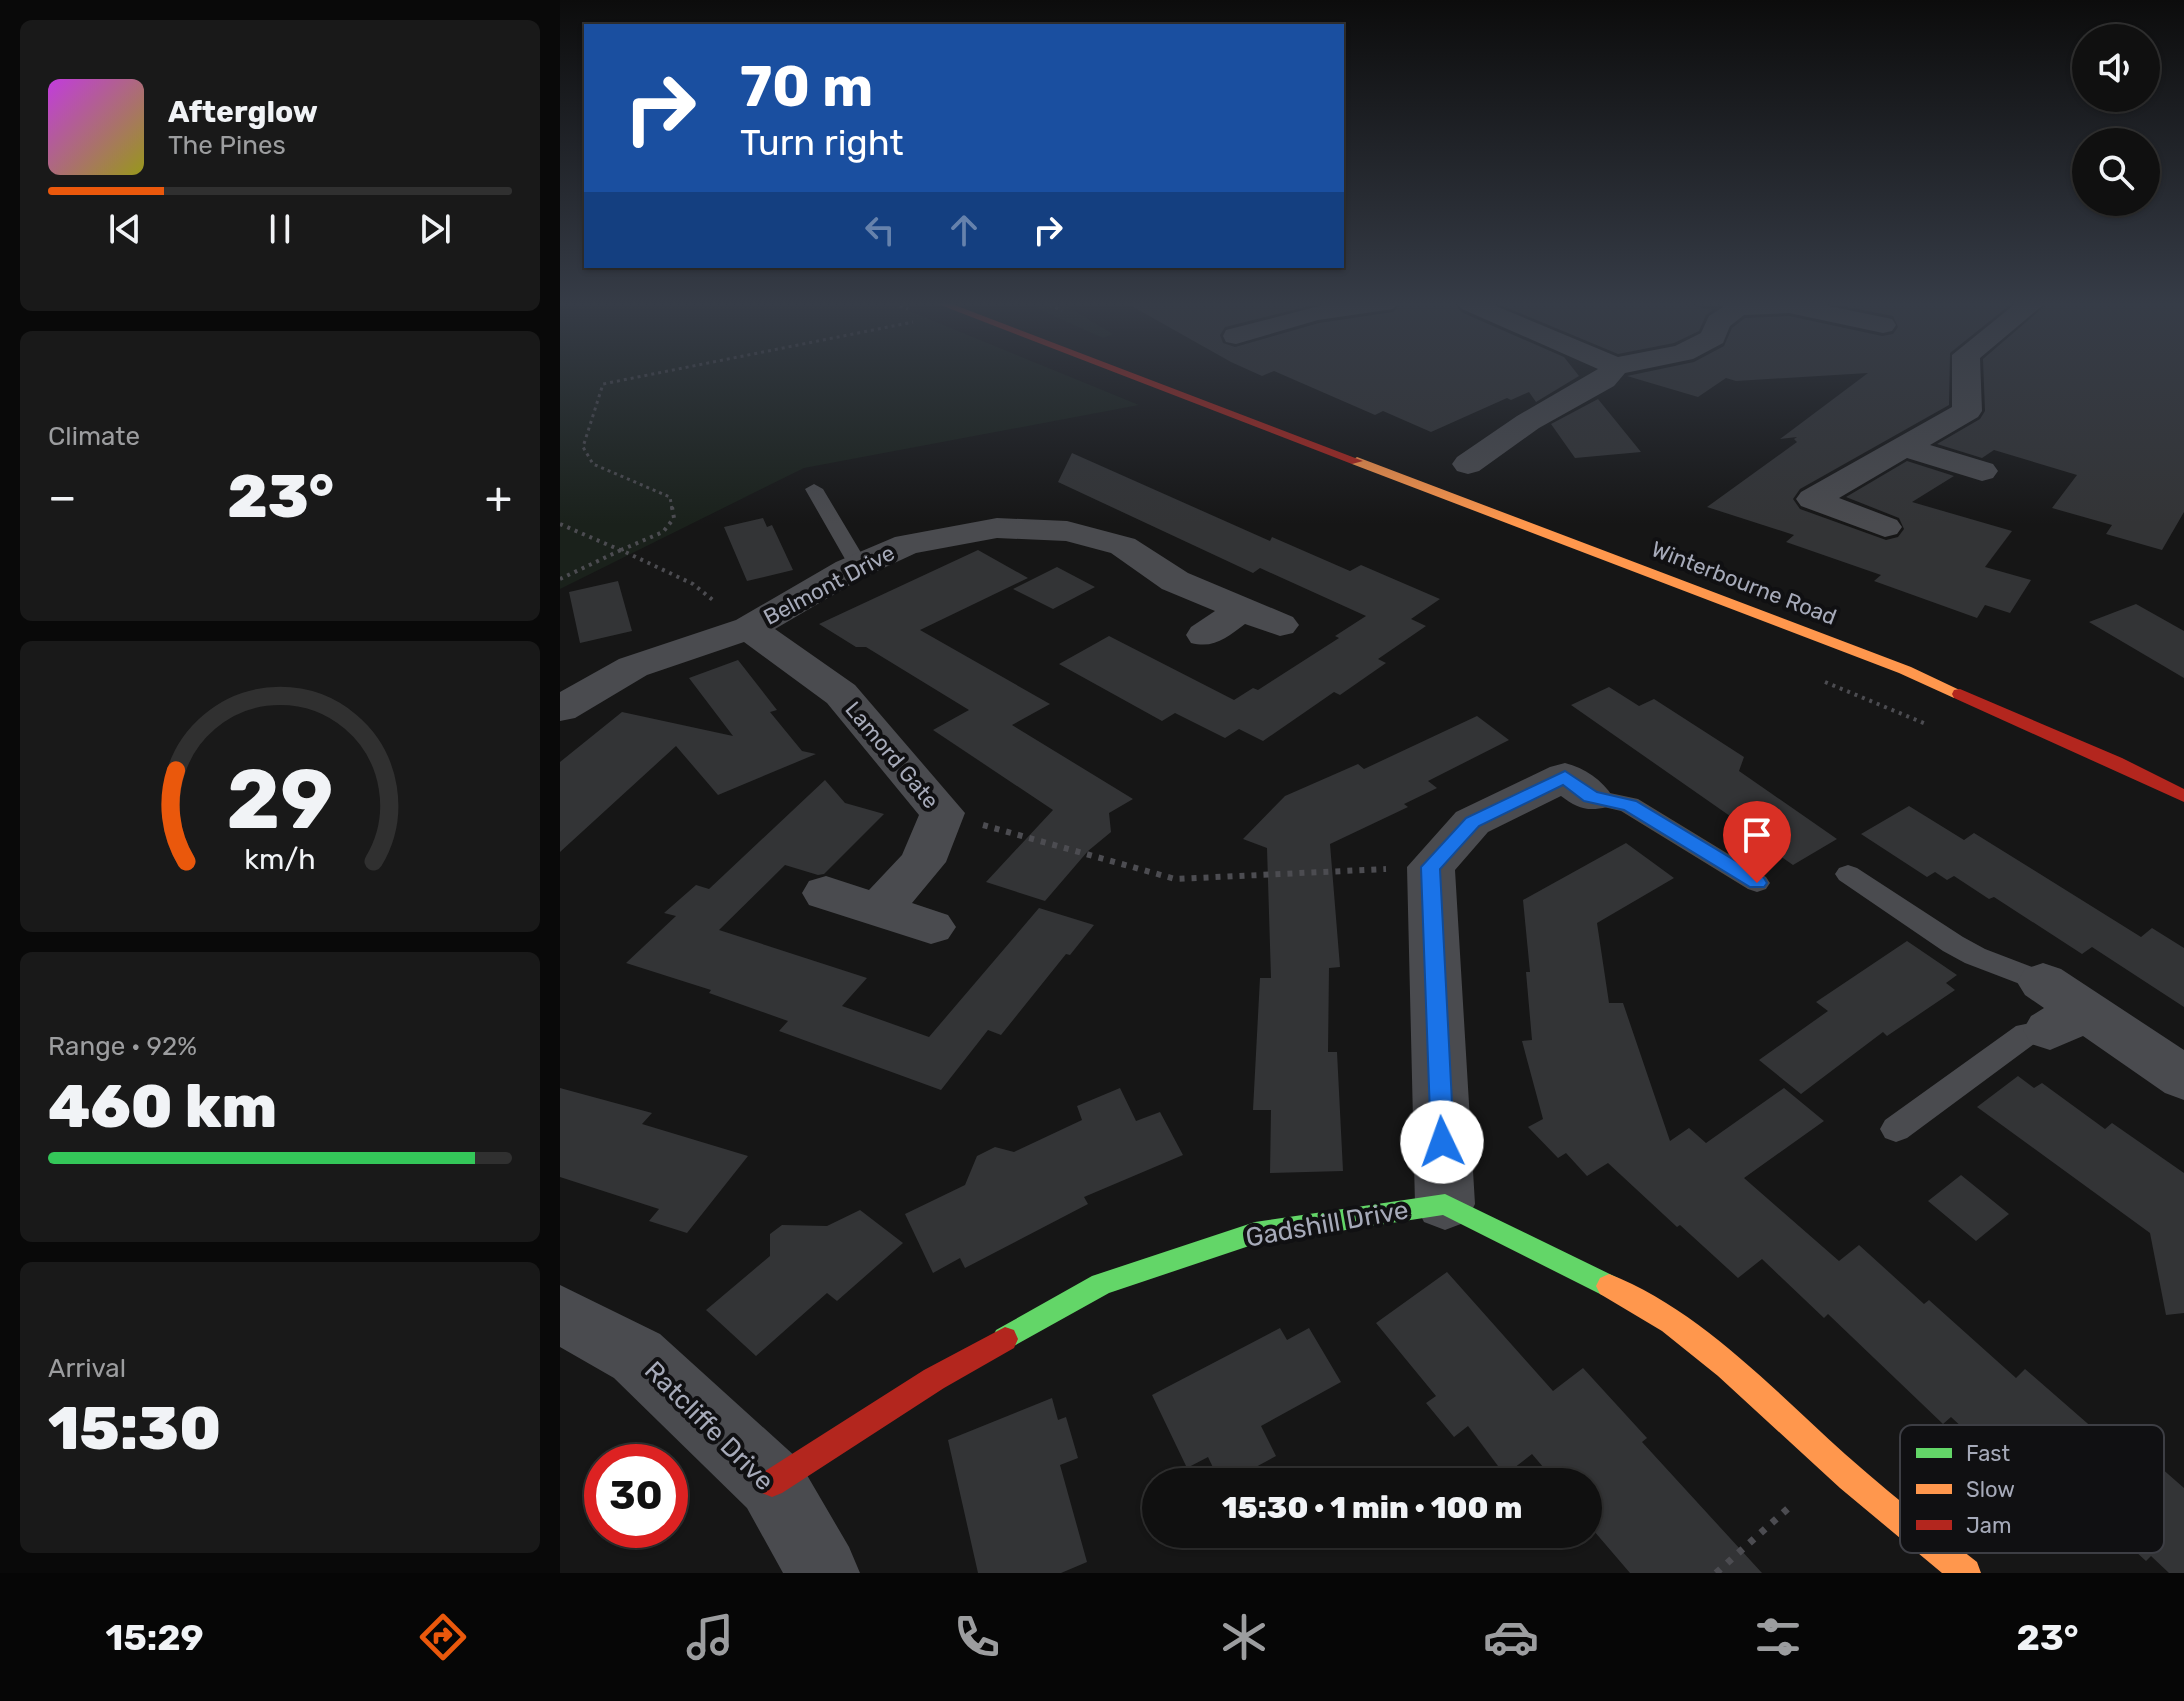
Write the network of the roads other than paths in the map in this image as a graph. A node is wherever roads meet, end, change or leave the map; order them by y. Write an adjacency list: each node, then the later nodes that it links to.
1 (1136, 377): 5 (main road, Winterbourne Road)
2 (1163, 377): 5 (main road, Winterbourne Road)
3 (1606, 377): 7 (street)
4 (1966, 377): 6 (street)
5 (1280, 432): 17 (main road, Winterbourne Road)
6 (1904, 447): 8 (street); 10 (street)
7 (1468, 464)
8 (1982, 471)
9 (814, 489): 11 (lane)
10 (1885, 527)
11 (859, 566): 12 (street, Belmont Drive); 14 (street, Belmont Drive)
12 (1241, 610): 13 (street, Belmont Drive); 15 (street)
13 (1280, 625)
14 (749, 628): 16 (street, Belmont Drive); 22 (street, Lamord Gate)
15 (1205, 635)
16 (560, 709)
17 (2184, 796)
18 (1591, 797): 20 (lane); 27 (street)
19 (1848, 874): 24 (lane)
20 (1757, 883)
21 (826, 893): 22 (street)
22 (879, 909): 23 (street)
23 (931, 927)
24 (2059, 1007): 25 (street); 26 (lane)
25 (2184, 1078)
26 (1896, 1129)
27 (1445, 1204): 29 (main road, Gadshill Drive); 30 (main road)
28 (560, 1314): 29 (street, Ratcliffe Drive)
29 (772, 1483): 32 (street, Ratcliffe Drive)
30 (1900, 1518)
31 (1942, 1553): 33 (main road)
32 (823, 1573)
33 (1966, 1573)

